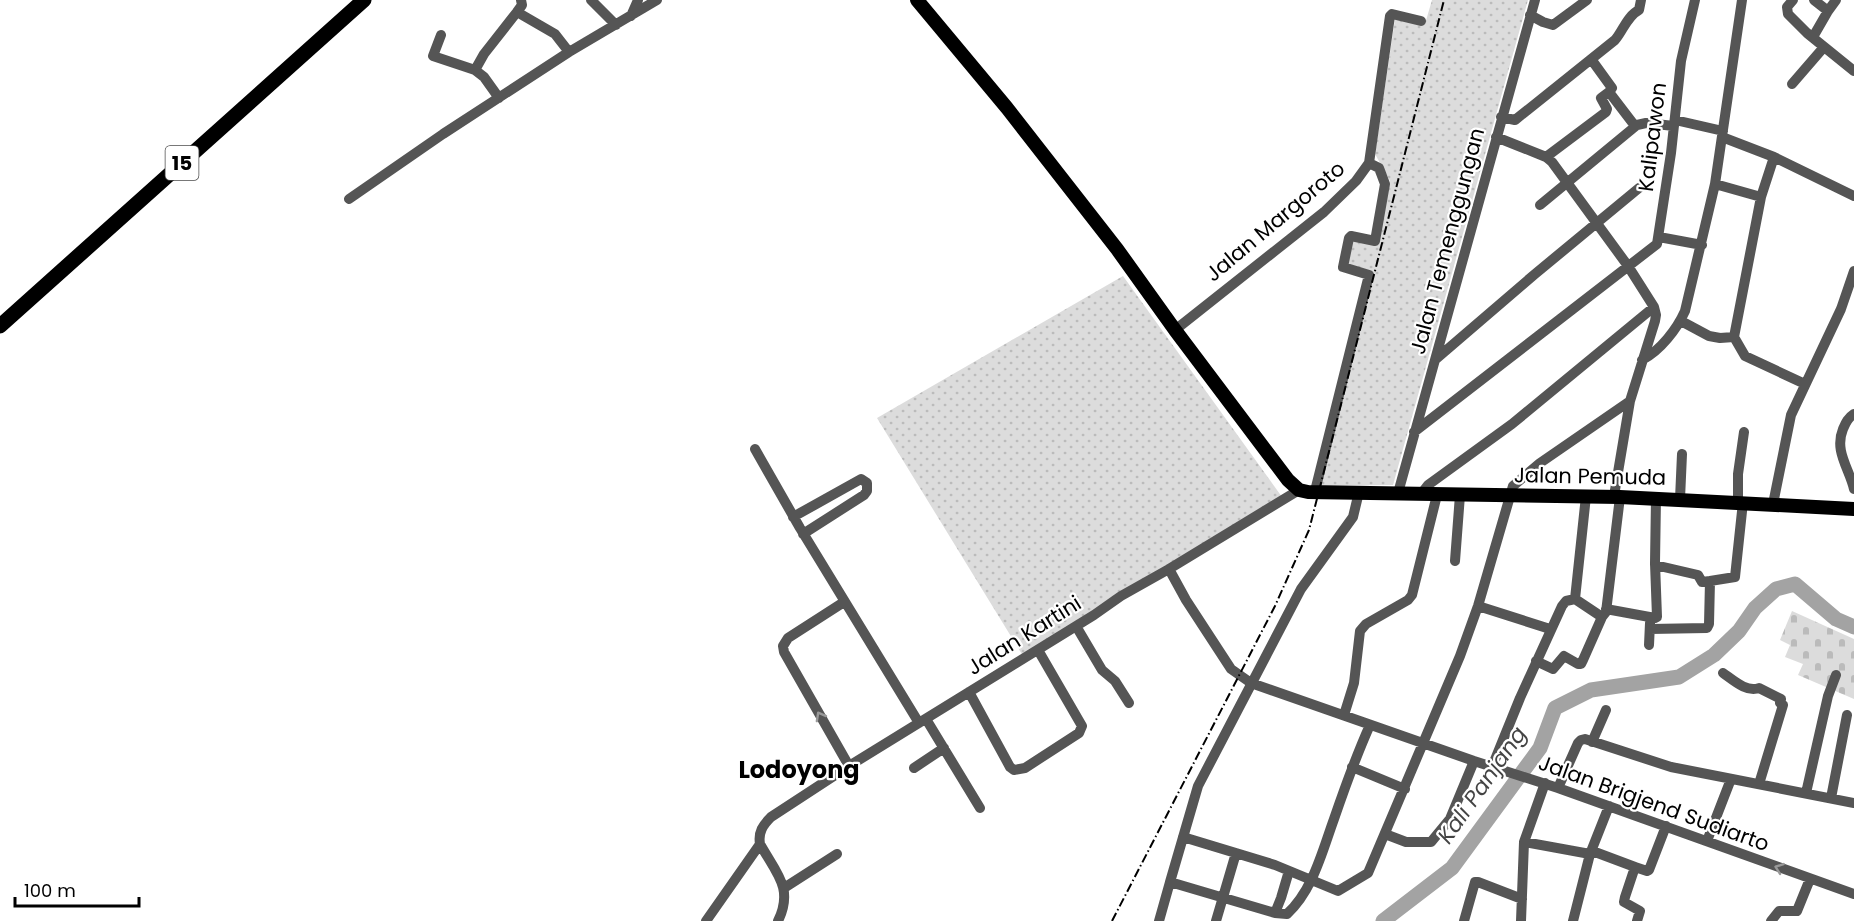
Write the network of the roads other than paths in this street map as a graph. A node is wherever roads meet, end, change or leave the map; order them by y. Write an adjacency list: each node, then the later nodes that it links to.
1 (364, 0): 54 (highway, 15)
2 (521, 0): 16 (street)
3 (591, 0): 20 (street)
4 (638, 0): 18 (street)
5 (657, 0): 18 (street)
6 (917, 0): 55 (main road)
7 (1535, 0): 17 (street, Jalan Temenggungan)
8 (1587, 0): 17 (street)
9 (1641, 0): 26 (street)
10 (1742, 0): 35 (street)
11 (1793, 0): 22 (street)
12 (1814, 0): 15 (street)
13 (1836, 0): 15 (street)
14 (1692, 1): 33 (street, Kalipawon)
15 (1828, 11): 22 (street)
16 (517, 12): 24 (street); 28 (street)
17 (1530, 15): 32 (street, Jalan Temenggungan)
18 (630, 17): 20 (street)
19 (1421, 21): 39 (street, Jalan Margoroto)
20 (616, 25): 24 (street)
21 (441, 35): 28 (street)
22 (1813, 37): 23 (street)
23 (1824, 47): 27 (street); 29 (street)
24 (569, 52): 31 (street)
25 (1854, 56): 27 (street)
26 (1591, 59): 30 (street); 32 (street)
27 (1851, 69)
28 (475, 70): 31 (street)
29 (1792, 84)
30 (1609, 92): 34 (street); 38 (street)
31 (499, 98): 45 (street)
32 (1501, 117): 36 (street, Jalan Temenggungan)
33 (1674, 123): 34 (street); 35 (street); 48 (street, Kalipawon)
34 (1635, 126): 40 (street)
35 (1723, 134): 37 (street); 41 (street)
36 (1496, 137): 38 (street); 57 (street, Jalan Temenggungan)
37 (1774, 157): 43 (street); 44 (street)
38 (1546, 158): 40 (street)
39 (1369, 163): 55 (street, Jalan Margoroto); 68 (street)
40 (1568, 182): 46 (street); 47 (street)
41 (1715, 184): 44 (street); 49 (street)
42 (1639, 188): 47 (street)
43 (1854, 196)
44 (1761, 197): 56 (street)
45 (349, 199)
46 (1540, 205)
47 (1597, 223): 50 (street); 57 (street)
48 (1659, 237): 49 (street); 50 (street)
49 (1702, 245): 53 (street)
50 (1628, 266): 52 (street); 62 (street)
51 (1854, 271): 59 (street)
52 (1654, 307): 58 (street); 71 (street)
53 (1681, 321): 56 (street); 58 (street)
54 (0, 326)
55 (1175, 330): 67 (main road)
56 (1734, 337): 59 (street)
57 (1436, 359): 62 (street, Jalan Temenggungan)
58 (1642, 360): 60 (street)
59 (1805, 384): 80 (street)
60 (1630, 401): 74 (street); 76 (street)
61 (1854, 414): 66 (street)
62 (1414, 432): 70 (street, Jalan Temenggungan)
63 (1743, 432): 79 (street)
64 (755, 449): 82 (street)
65 (1682, 454): 78 (street)
66 (1854, 489)
67 (1299, 490): 68 (main road, Jalan Pemuda); 86 (street, Jalan Kartini)
68 (1319, 492): 69 (main road, Jalan Pemuda)
69 (1359, 492): 70 (main road, Jalan Pemuda); 101 (street)
70 (1398, 494): 71 (main road, Jalan Pemuda)
71 (1421, 494): 72 (main road, Jalan Pemuda)
72 (1437, 495): 73 (main road, Jalan Pemuda); 105 (street)
73 (1460, 495): 74 (main road, Jalan Pemuda); 84 (street)
74 (1509, 496): 75 (main road, Jalan Pemuda); 90 (street)
75 (1586, 496): 76 (main road, Jalan Pemuda); 88 (street)
76 (1617, 496): 77 (main road, Jalan Pemuda); 91 (street)
77 (1656, 498): 78 (main road, Jalan Pemuda); 85 (street)
78 (1680, 499): 79 (main road, Jalan Pemuda)
79 (1740, 502): 80 (main road, Jalan Pemuda); 87 (street)
80 (1773, 504): 81 (main road, Jalan Pemuda)
81 (1854, 509)
82 (793, 517): 83 (street); 83 (street)
83 (803, 534): 89 (street)
84 (1455, 561)
85 (1655, 565): 87 (street); 92 (street)
86 (1169, 570): 93 (street, Jalan Kartini); 101 (street, Jalan Brigjend Sudiarto)
87 (1710, 581): 95 (street)
88 (1575, 599): 91 (street); 94 (street)
89 (844, 602): 107 (street); 113 (street, one-way to 89)
90 (1478, 606): 94 (street); 109 (street)
91 (1604, 613): 92 (street); 98 (street)
92 (1651, 617): 95 (street)
93 (1076, 626): 97 (street, Jalan Kartini); 103 (street)
94 (1550, 629): 98 (street)
95 (1650, 629): 96 (street)
96 (1649, 645)
97 (1038, 650): 102 (street, Jalan Kartini); 102 (street)
98 (1536, 661): 116 (street)
99 (1723, 673): 119 (street)
100 (1836, 675): 122 (street)
101 (1251, 682): 105 (street, Jalan Brigjend Sudiarto); 129 (street)
102 (969, 692): 107 (street, Jalan Kartini)
103 (1129, 703)
104 (1606, 710): 110 (street)
105 (1344, 715): 108 (street, Jalan Brigjend Sudiarto)
106 (1847, 715): 123 (street)
107 (922, 721): 111 (street); 113 (street, Jalan Kartini)
108 (1370, 725): 109 (street, Jalan Brigjend Sudiarto); 114 (street)
109 (1423, 742): 112 (street, Jalan Brigjend Sudiarto); 121 (street)
110 (1592, 742): 117 (street); 120 (street)
111 (944, 748): 115 (street); 126 (street)
112 (1474, 761): 116 (street, Jalan Brigjend Sudiarto); 128 (street)
113 (849, 766): 132 (street, Jalan Kartini)
114 (1352, 767): 121 (street); 138 (street)
115 (914, 768)
116 (1497, 768): 118 (street, Jalan Brigjend Sudiarto)
117 (1731, 779): 119 (street); 130 (street)
118 (1545, 783): 120 (street, Jalan Brigjend Sudiarto); 131 (street)
119 (1759, 784): 122 (street)
120 (1558, 788): 125 (street, Jalan Brigjend Sudiarto)
121 (1405, 789): 128 (street)
122 (1806, 793): 123 (street)
123 (1831, 798): 124 (street)
124 (1854, 803)
125 (1609, 806): 127 (street, Jalan Brigjend Sudiarto); 134 (street)
126 (980, 808)
127 (1666, 826): 130 (street, Jalan Brigjend Sudiarto); 136 (street)
128 (1385, 834): 138 (street)
129 (1183, 837): 133 (street); 140 (street)
130 (1707, 841): 139 (street, Jalan Brigjend Sudiarto, one-way to 130)
131 (1524, 842): 134 (street); 144 (street)
132 (760, 844): 141 (street); 146 (street)
133 (1236, 853): 137 (street); 143 (street)
134 (1590, 854): 136 (street); 152 (street)
135 (837, 855): 141 (street)
136 (1635, 867): 153 (street)
137 (1289, 871): 138 (street); 145 (street)
138 (1311, 879): 145 (street)
139 (1810, 879): 142 (street, Jalan Brigjend Sudiarto); 154 (street)
140 (1170, 882): 143 (street); 148 (street)
141 (784, 888): 147 (street)
142 (1854, 894)
143 (1223, 897): 145 (street); 149 (street)
144 (1522, 899): 150 (street); 151 (street)
145 (1275, 913)
146 (706, 921)
147 (778, 921)
148 (1159, 921)
149 (1216, 921)
150 (1464, 921)
151 (1521, 921)
152 (1573, 921)
153 (1637, 921)
154 (1772, 921)

